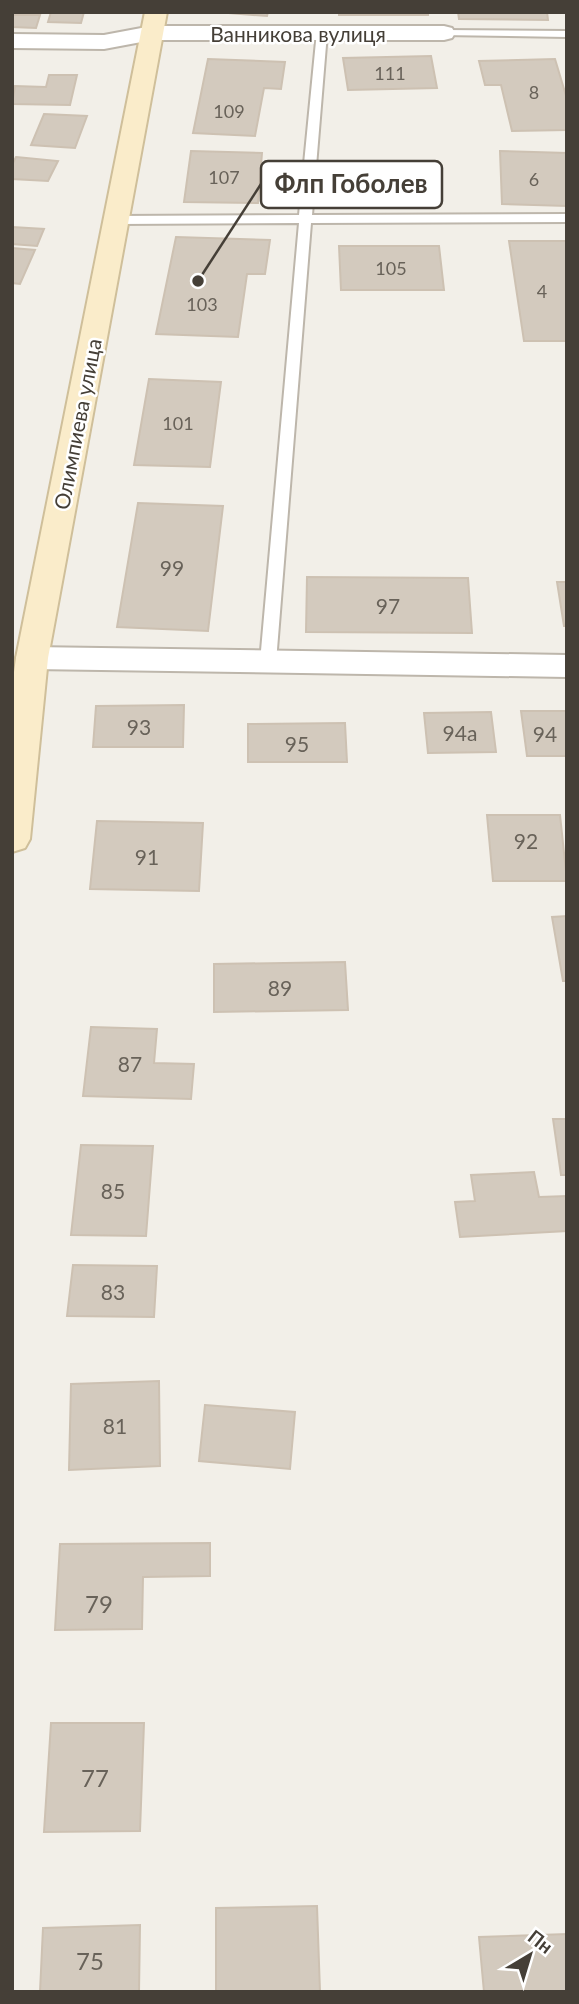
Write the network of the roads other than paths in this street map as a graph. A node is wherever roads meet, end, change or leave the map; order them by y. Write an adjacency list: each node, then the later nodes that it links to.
1 (154, 23): 2 (street, Ванникова вулиця); 5 (street, Ванникова вулиця); 8 (main road, Олимпиева улица)
2 (321, 33): 3 (street, Ванникова вулиця); 7 (lane)
3 (444, 33): 4 (lane)
4 (567, 34)
5 (12, 41)
6 (567, 218): 7 (lane)
7 (307, 219): 8 (lane); 10 (lane)
8 (116, 220): 9 (main road, Олимпиева улица)
9 (32, 658): 10 (street); 12 (main road, Олимпиева улица)
10 (268, 662): 11 (street)
11 (567, 666)
12 (12, 839)

